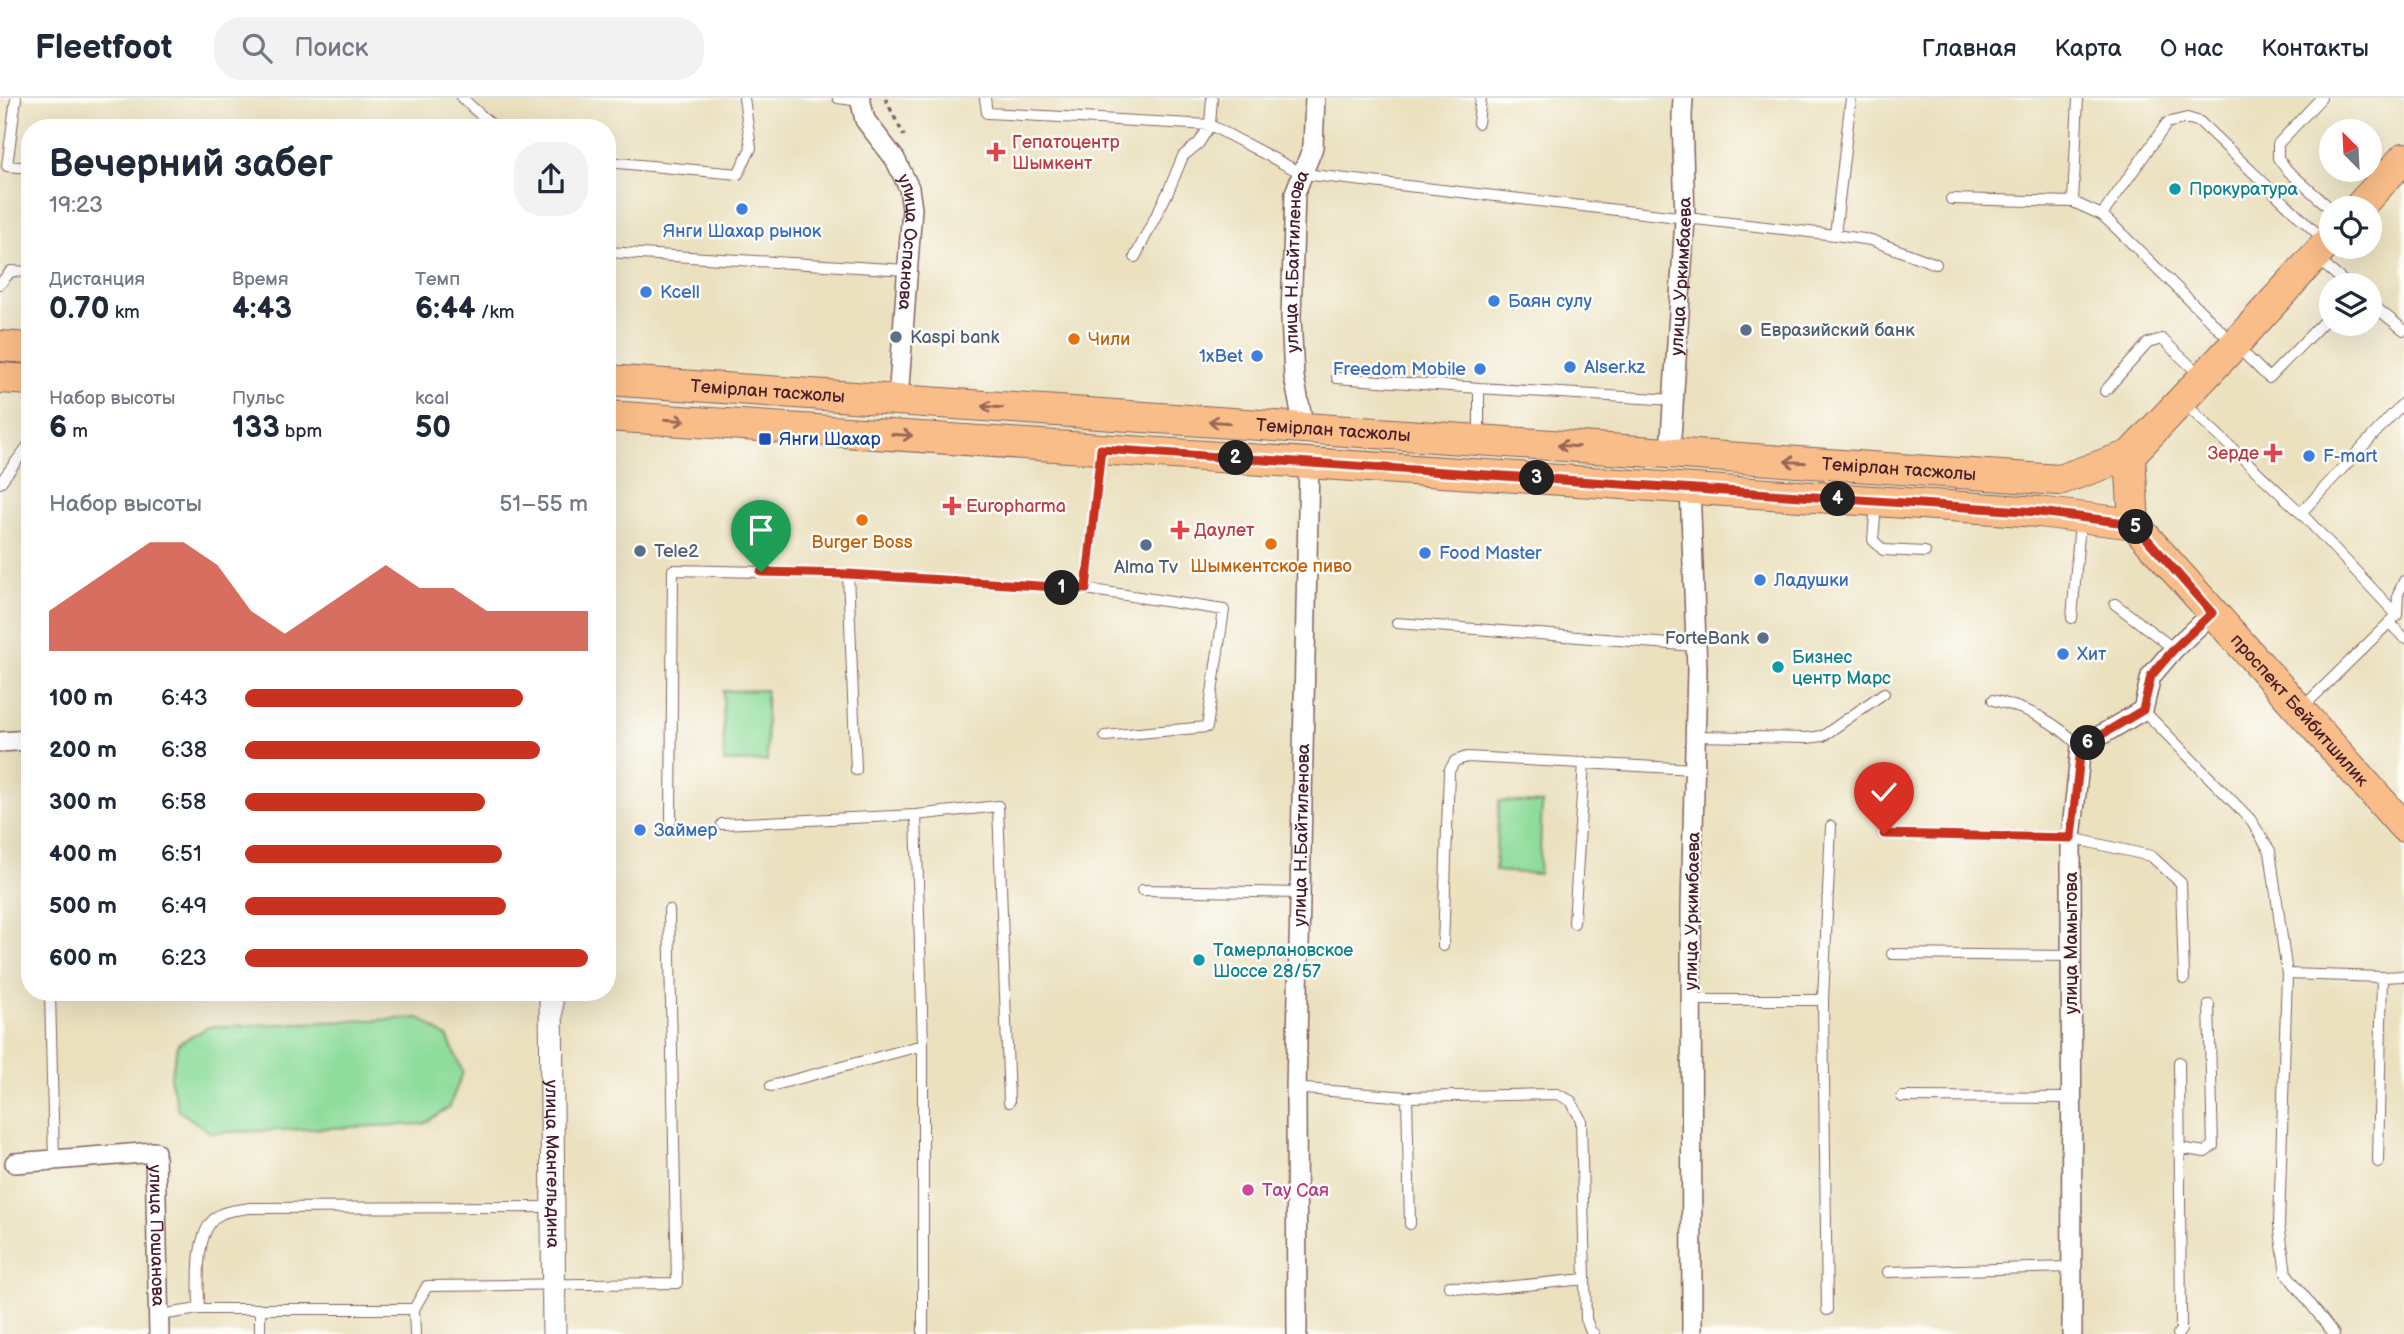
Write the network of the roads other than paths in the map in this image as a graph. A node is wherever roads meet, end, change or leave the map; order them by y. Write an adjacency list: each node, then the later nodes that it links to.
1 (16, 98): 19 (lane)
2 (462, 98): 14 (lane)
3 (744, 98): 18 (lane)
4 (838, 98): 13 (lane)
5 (985, 98): 16 (lane)
6 (1212, 98): 16 (lane)
7 (1315, 98): 20 (street, улица Н.Байтиленова)
8 (1481, 98): 15 (lane)
9 (1683, 98): 26 (street, улица Уркимбаева)
10 (1851, 98): 27 (lane)
11 (2078, 98): 24 (lane)
12 (2321, 98): 22 (lane)
13 (860, 99): 33 (street, улица Оспанова)
14 (485, 119)
15 (1478, 123)
16 (1210, 125): 20 (lane); 31 (lane)
17 (2404, 158): 21 (main road)
18 (616, 163)
19 (21, 167)
20 (1303, 174): 26 (lane); 54 (street, улица Н.Байтиленова)
21 (2369, 196)
22 (2319, 198)
23 (1951, 199): 24 (lane)
24 (2073, 202): 25 (lane)
25 (2102, 215): 28 (lane); 39 (lane)
26 (1685, 219): 27 (lane); 50 (street, улица Уркимбаева)
27 (1835, 235): 32 (lane)
28 (2319, 241)
29 (2319, 252): 39 (main road)
30 (616, 253): 33 (lane)
31 (1135, 257)
32 (1936, 264)
33 (907, 270): 49 (street, улица Оспанова)
34 (21, 272): 35 (lane)
35 (0, 284)
36 (2382, 313): 38 (lane)
37 (2319, 326): 39 (lane)
38 (2404, 330)
39 (2235, 344): 44 (main road)
40 (0, 346): 41 (main road)
41 (21, 347)
42 (0, 378): 45 (main road)
43 (1337, 378): 47 (lane)
44 (2203, 378): 48 (lane); 51 (main road)
45 (21, 379)
46 (616, 381): 49 (main road, Темірлан тасжолы)
47 (1479, 388): 50 (lane); 55 (lane)
48 (2105, 390)
49 (898, 400): 54 (main road, Темірлан тасжолы, one-way to 49)
50 (1674, 400): 57 (street, улица Уркимбаева)
51 (2182, 401): 59 (main road); 65 (lane)
52 (2404, 402): 65 (lane)
53 (616, 417): 56 (main road, Темірлан тасжолы, one-way to 56)
54 (1304, 428): 55 (main road, Темірлан тасжолы)
55 (1479, 440): 57 (main road, Темірлан тасжолы, one-way to 55)
56 (1101, 449): 60 (main road, Темірлан тасжолы); 71 (lane)
57 (1670, 453): 61 (main road, Темірлан тасжолы, one-way to 57)
58 (21, 455): 62 (lane)
59 (2130, 455): 61 (main road); 67 (main road)
60 (1309, 463): 63 (main road, Темірлан тасжолы); 100 (street, улица Н.Байтиленова)
61 (2059, 480): 66 (main road)
62 (0, 483)
63 (1689, 488): 64 (main road, Темірлан тасжолы); 78 (street, улица Уркимбаева)
64 (1877, 501): 66 (main road, Темірлан тасжолы); 68 (lane)
65 (2301, 513): 75 (lane)
66 (2069, 516): 67 (main road); 74 (lane)
67 (2134, 524): 73 (main road, проспект Бейбитшилик)
68 (1925, 552)
69 (848, 574): 71 (lane); 91 (lane); 93 (lane)
70 (2404, 581): 75 (lane)
71 (1086, 589): 84 (lane)
72 (2115, 604): 79 (lane)
73 (2212, 613): 79 (street); 83 (main road, проспект Бейбитшилик)
74 (2073, 618)
75 (2394, 619): 77 (lane); 83 (lane)
76 (1397, 623): 78 (lane)
77 (2404, 638)
78 (1696, 646): 85 (street, улица Уркимбаева)
79 (2174, 649): 82 (street)
80 (1884, 693): 85 (lane)
81 (1993, 700): 88 (lane)
82 (2143, 710): 88 (street); 106 (lane)
83 (2300, 710): 96 (main road, проспект Бейбитшилик)
84 (1105, 736)
85 (1696, 736): 90 (street, улица Уркимбаева)
86 (21, 741): 87 (street)
87 (0, 742)
88 (2081, 747): 98 (street, улица Мамытова)
89 (1584, 762): 90 (lane); 102 (lane); 103 (lane)
90 (1694, 769): 110 (street, улица Уркимбаева)
91 (856, 770)
92 (916, 815): 94 (lane); 115 (lane); 122 (lane)
93 (671, 820)
94 (722, 824)
95 (1830, 827): 111 (lane)
96 (2404, 827)
97 (1884, 834): 98 (lane)
98 (2071, 838): 105 (street, улица Мамытова); 109 (lane)
99 (1142, 890): 100 (lane)
100 (1300, 893): 118 (street, улица Н.Байтиленова)
101 (669, 910): 132 (lane)
102 (1574, 923)
103 (1443, 946)
104 (1892, 954): 105 (lane)
105 (2071, 956): 121 (street, улица Мамытова)
106 (2287, 974): 108 (lane); 148 (lane)
107 (2404, 976): 108 (lane)
108 (2382, 977): 125 (lane)
109 (2184, 979)
110 (1691, 1000): 111 (lane); 145 (street, улица Уркимбаева)
111 (1823, 1000): 137 (lane)
112 (50, 1001): 124 (lane)
113 (551, 1001): 127 (street, улица Мангельдина)
114 (2209, 1005): 123 (lane)
115 (923, 1045): 117 (lane); 142 (lane)
116 (2179, 1062): 123 (lane)
117 (771, 1086)
118 (1296, 1092): 119 (lane); 143 (street, улица Н.Байтиленова)
119 (1407, 1097): 128 (lane); 131 (lane)
120 (1902, 1097): 121 (lane)
121 (2071, 1098): 129 (street, улица Мамытова)
122 (1009, 1102)
123 (2179, 1148): 147 (lane)
124 (54, 1160): 126 (street, улица Пошанова); 138 (street, улица Пошанова)
125 (2378, 1162)
126 (15, 1163)
127 (552, 1207): 132 (street, улица Мангельдина); 134 (lane)
128 (1410, 1224)
129 (2072, 1267): 130 (lane); 146 (street, улица Мамытова)
130 (1888, 1272)
131 (1586, 1279): 133 (lane); 144 (lane)
132 (553, 1286): 136 (lane); 141 (street, улица Мангельдина)
133 (1449, 1286)
134 (199, 1309): 135 (lane); 138 (lane)
135 (260, 1309): 136 (lane); 139 (lane)
136 (414, 1309): 140 (lane)
137 (1827, 1310)
138 (159, 1325)
139 (260, 1334)
140 (415, 1334)
141 (554, 1334)
142 (923, 1334)
143 (1297, 1334)
144 (1594, 1334)
145 (1692, 1334)
146 (2072, 1334)
147 (2178, 1334)
148 (2334, 1334)

